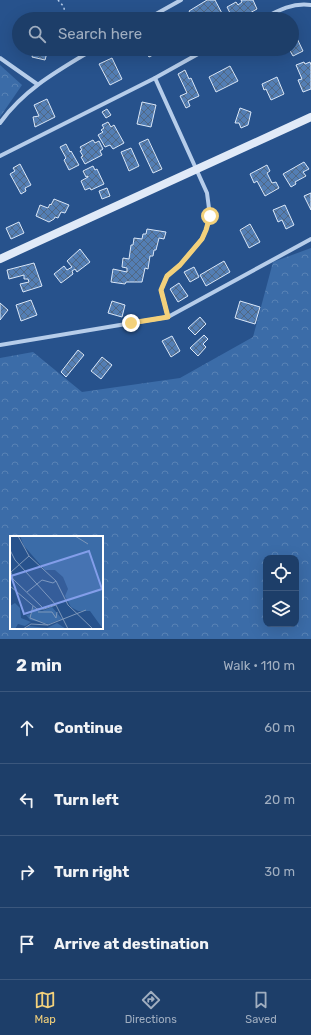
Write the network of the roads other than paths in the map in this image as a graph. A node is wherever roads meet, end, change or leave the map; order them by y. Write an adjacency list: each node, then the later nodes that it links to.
1 (181, 0): 3 (street)
2 (311, 4): 4 (street)
3 (160, 12)
4 (276, 12)
5 (83, 56): 9 (street)
6 (194, 56): 8 (street)
7 (0, 58): 9 (street)
8 (155, 78): 12 (street); 13 (street)
9 (37, 84): 11 (street)
10 (311, 116): 13 (street)
11 (0, 123)
12 (0, 156)
13 (195, 170): 15 (street); 16 (street)
14 (311, 239): 16 (street)
15 (0, 259)
16 (168, 317): 17 (street)
17 (0, 345)

